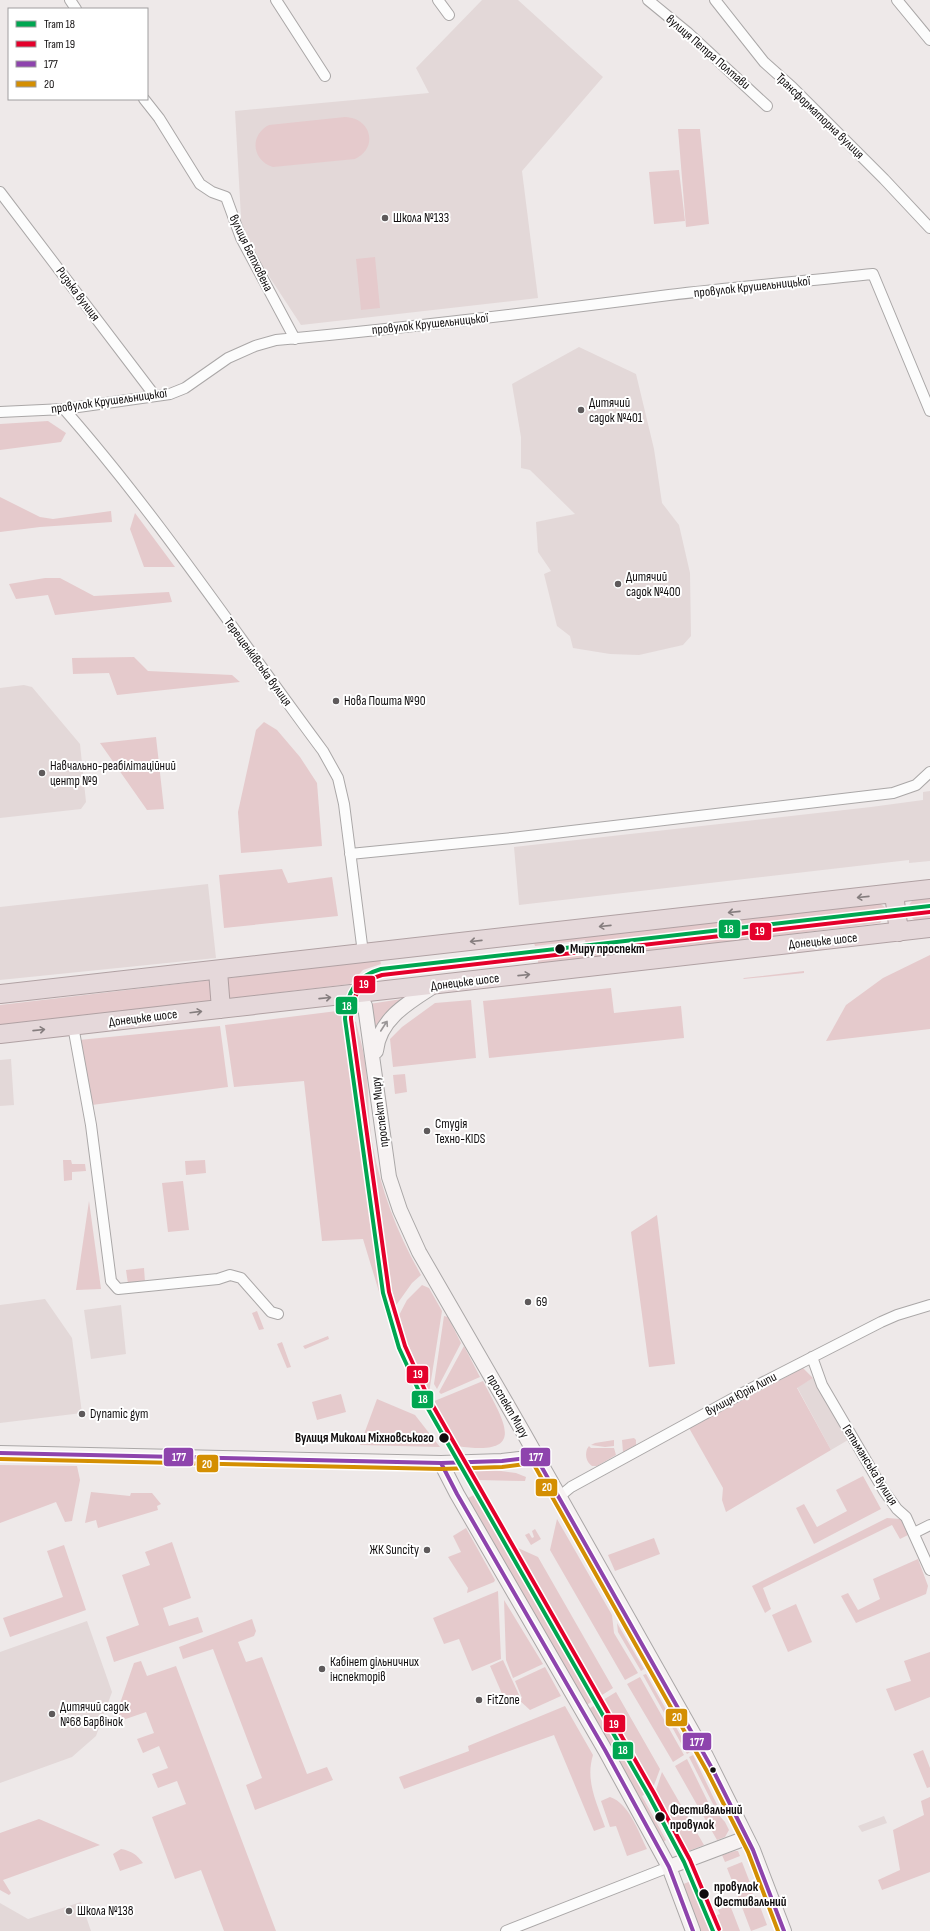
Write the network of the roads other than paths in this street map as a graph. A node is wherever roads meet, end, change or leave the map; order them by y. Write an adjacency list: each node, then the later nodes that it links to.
1 (276, 0): 8 (street)
2 (438, 0): 6 (street)
3 (648, 0): 10 (street, вулиця Петра Полтави)
4 (715, 0): 12 (street, Трансформаторна вулиця)
5 (897, 0): 7 (street)
6 (449, 15)
7 (930, 40)
8 (325, 76)
9 (145, 100): 13 (street, вулиця Бетховена)
10 (767, 106)
11 (0, 192): 14 (street, Ризька вулиця)
12 (930, 228)
13 (295, 338): 14 (street, провулок Крушельницької); 15 (street, провулок Крушельницької)
14 (155, 396): 16 (street, провулок Крушельницької)
15 (930, 408)
16 (64, 409): 17 (street, провулок Крушельницької); 19 (street, Терещенківська вулиця)
17 (0, 412)
18 (930, 772): 19 (street)
19 (350, 854): 24 (street, Терещенківська вулиця)
20 (930, 889): 21 (highway)
21 (894, 894): 23 (highway); 24 (highway, one-way to 24)
22 (930, 928): 23 (highway, Донецьке шосе)
23 (899, 932): 26 (highway, Донецьке шосе, one-way to 23)
24 (363, 953): 25 (highway)
25 (218, 971): 27 (highway); 29 (highway)
26 (434, 986): 28 (highway, Донецьке шосе); 32 (street, проспект Миру, one-way to 26)
27 (0, 994)
28 (356, 995): 29 (highway, Донецьке шосе, one-way to 28); 32 (street, проспект Миру)
29 (221, 1009): 30 (highway, Донецьке шосе, one-way to 29)
30 (73, 1026): 31 (highway, Донецьке шосе, one-way to 30); 34 (street)
31 (0, 1034)
32 (374, 1063): 37 (street, проспект Миру)
33 (930, 1306): 35 (street, вулиця Юрія Липи)
34 (278, 1314)
35 (812, 1357): 39 (street, вулиця Юрія Липи); 41 (street, Гетьманська вулиця)
36 (0, 1453): 38 (street)
37 (536, 1457): 38 (street); 39 (street, проспект Миру)
38 (441, 1463): 44 (street)
39 (559, 1497): 43 (street, проспект Миру)
40 (930, 1525): 41 (street)
41 (914, 1533): 42 (street, Гетьманська вулиця)
42 (930, 1570)
43 (746, 1838): 44 (street); 47 (street, проспект Миру)
44 (669, 1867): 45 (street); 46 (street)
45 (506, 1931)
46 (693, 1931)
47 (784, 1931)

